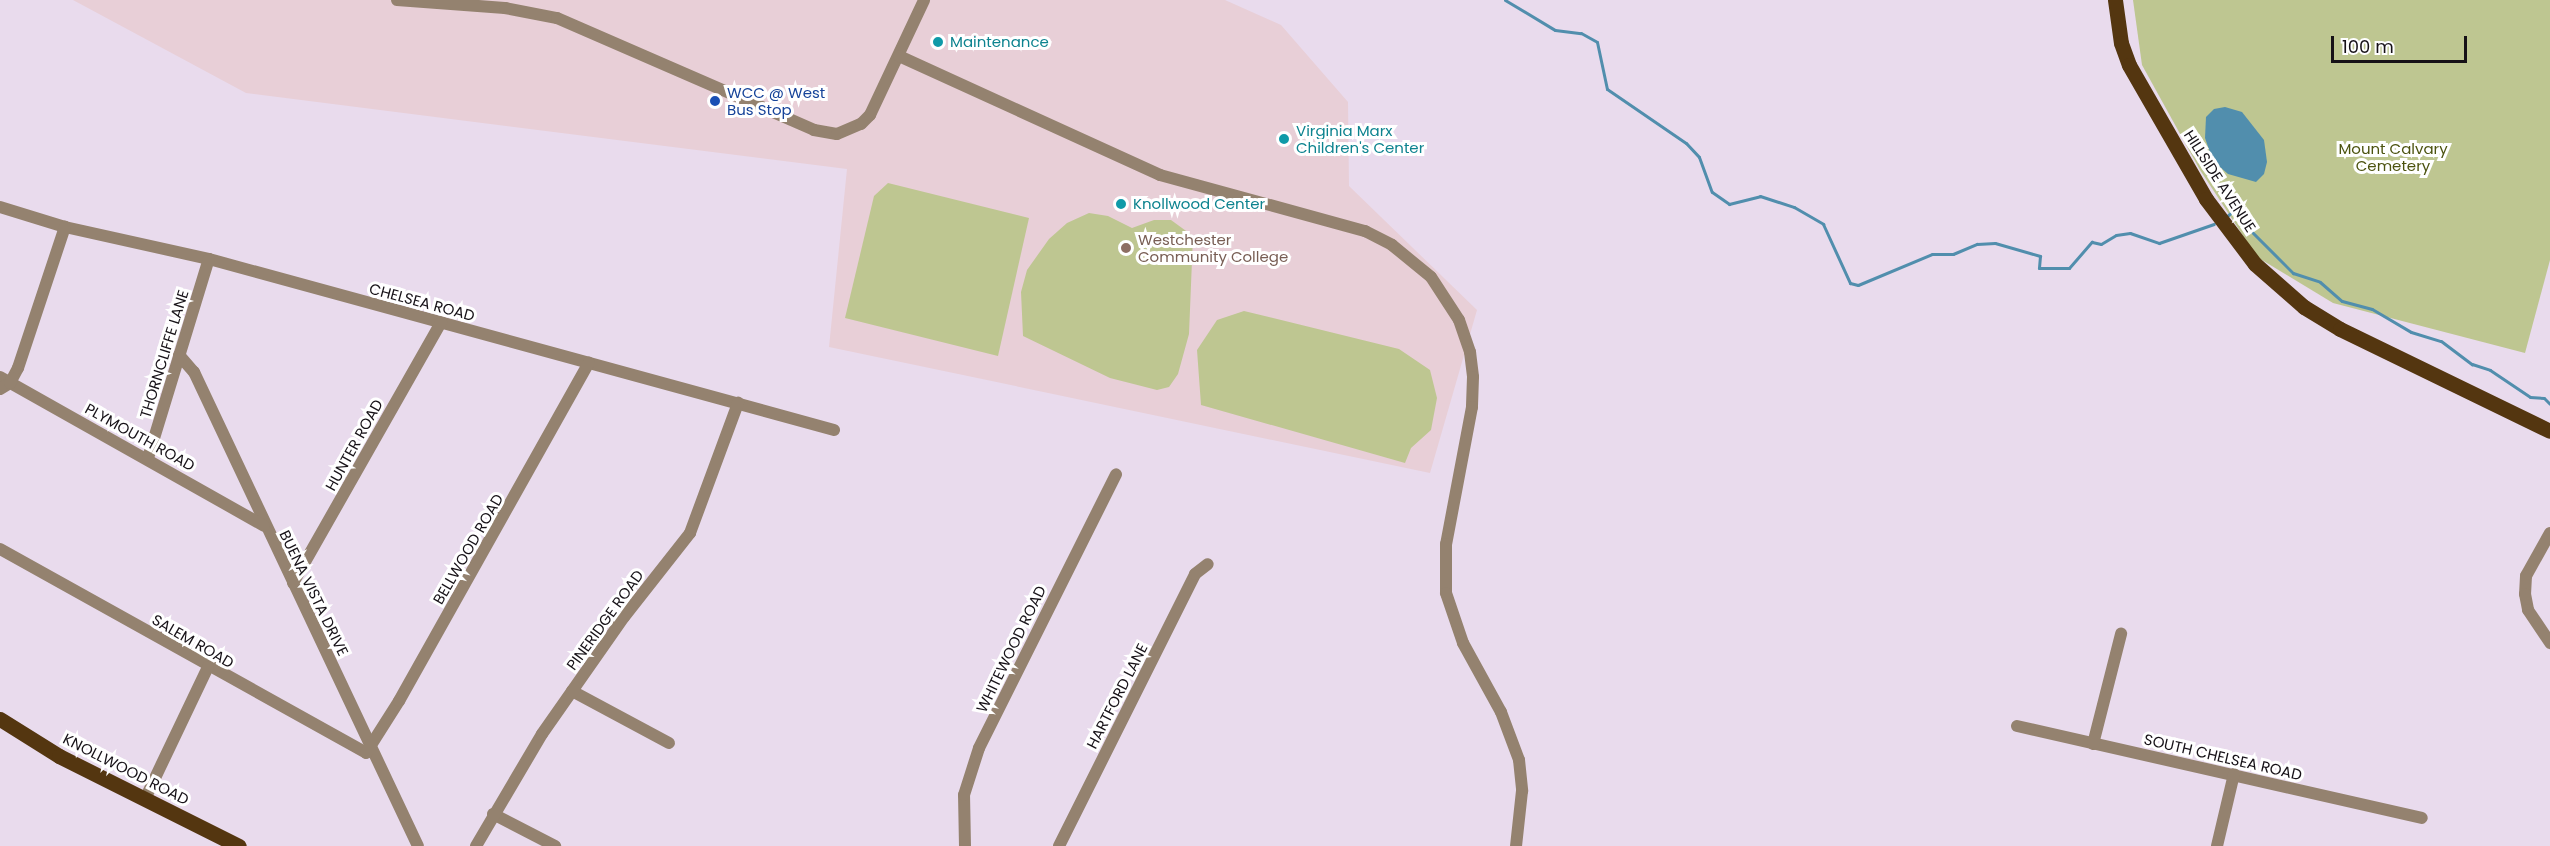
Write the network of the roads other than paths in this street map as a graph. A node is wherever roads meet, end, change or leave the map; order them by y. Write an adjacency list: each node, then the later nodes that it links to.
1 (397, 0): 4 (street)
2 (924, 0): 4 (street)
3 (2115, 0): 14 (main road, HILLSIDE AVENUE)
4 (899, 56): 41 (street)
5 (0, 207): 6 (street, CHELSEA ROAD)
6 (65, 227): 7 (street, CHELSEA ROAD); 11 (street)
7 (209, 259): 8 (street, CHELSEA ROAD); 9 (street, THORNCLIFFE LANE)
8 (441, 322): 10 (street, CHELSEA ROAD); 21 (street, HUNTER ROAD)
9 (179, 355): 15 (street, THORNCLIFFE LANE); 17 (street, BUENA VISTA DRIVE)
10 (589, 363): 12 (street, CHELSEA ROAD); 30 (street, BELLWOOD ROAD)
11 (3, 383): 15 (street, PLYMOUTH ROAD)
12 (738, 403): 13 (street, CHELSEA ROAD); 25 (street, PINERIDGE ROAD)
13 (834, 430)
14 (2550, 431)
15 (148, 458): 17 (street, PLYMOUTH ROAD)
16 (1116, 474): 39 (street, WHITEWOOD ROAD)
17 (264, 526): 21 (street, BUENA VISTA DRIVE)
18 (2550, 533): 23 (street)
19 (0, 549): 24 (street, SALEM ROAD)
20 (1208, 564): 40 (street, HARTFORD LANE)
21 (293, 583): 30 (street, BUENA VISTA DRIVE)
22 (2121, 634): 29 (street)
23 (2550, 643)
24 (208, 668): 30 (street, SALEM ROAD); 32 (street)
25 (572, 691): 28 (street); 33 (street, PINERIDGE ROAD)
26 (0, 719): 32 (main road, KNOLLWOOD ROAD)
27 (2017, 726): 29 (street, SOUTH CHELSEA ROAD)
28 (669, 743)
29 (2093, 744): 31 (street, SOUTH CHELSEA ROAD)
30 (372, 748): 36 (street, BUENA VISTA DRIVE)
31 (2234, 774): 34 (street, SOUTH CHELSEA ROAD); 42 (street)
32 (145, 800): 35 (main road, KNOLLWOOD ROAD)
33 (493, 814): 37 (street, PINERIDGE ROAD); 38 (street)
34 (2422, 818)
35 (239, 846)
36 (418, 846)
37 (476, 846)
38 (555, 846)
39 (965, 846)
40 (1059, 846)
41 (1515, 846)
42 (2217, 846)

